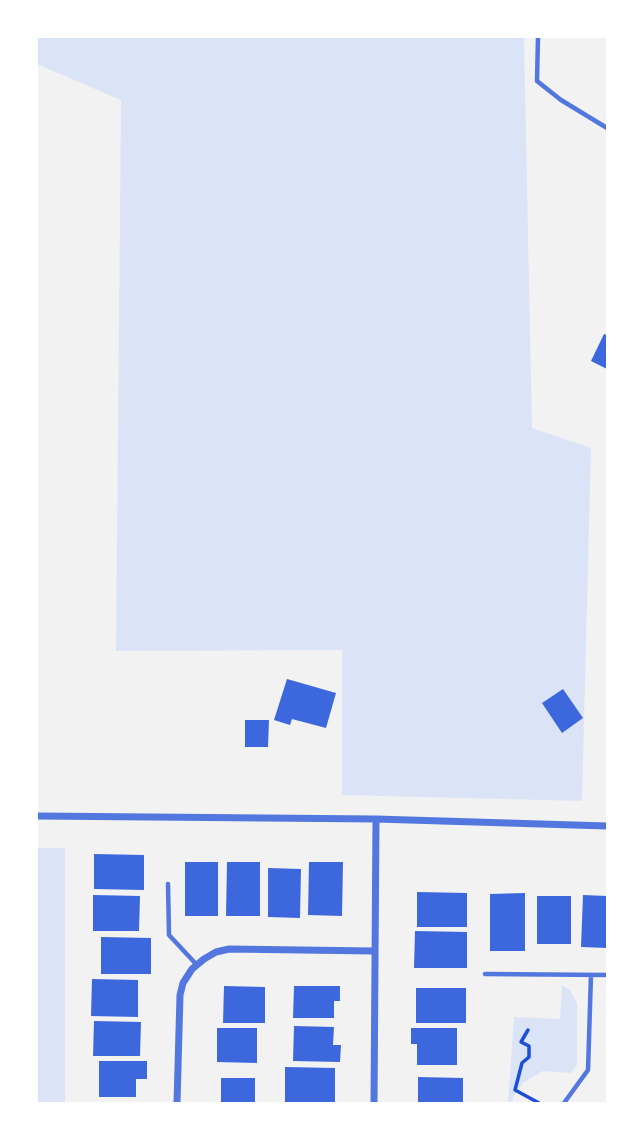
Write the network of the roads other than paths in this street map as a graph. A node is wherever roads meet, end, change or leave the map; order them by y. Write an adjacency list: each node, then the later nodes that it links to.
1 (538, 37): 2 (lane)
2 (607, 128)
3 (37, 816): 4 (street)
4 (376, 819): 5 (street); 7 (street)
5 (607, 826)
6 (168, 884): 8 (lane)
7 (374, 951): 8 (street); 13 (street)
8 (197, 965): 12 (street)
9 (485, 974): 10 (lane)
10 (591, 975): 11 (lane); 14 (lane)
11 (607, 975)
12 (177, 1103)
13 (374, 1103)
14 (564, 1103)

